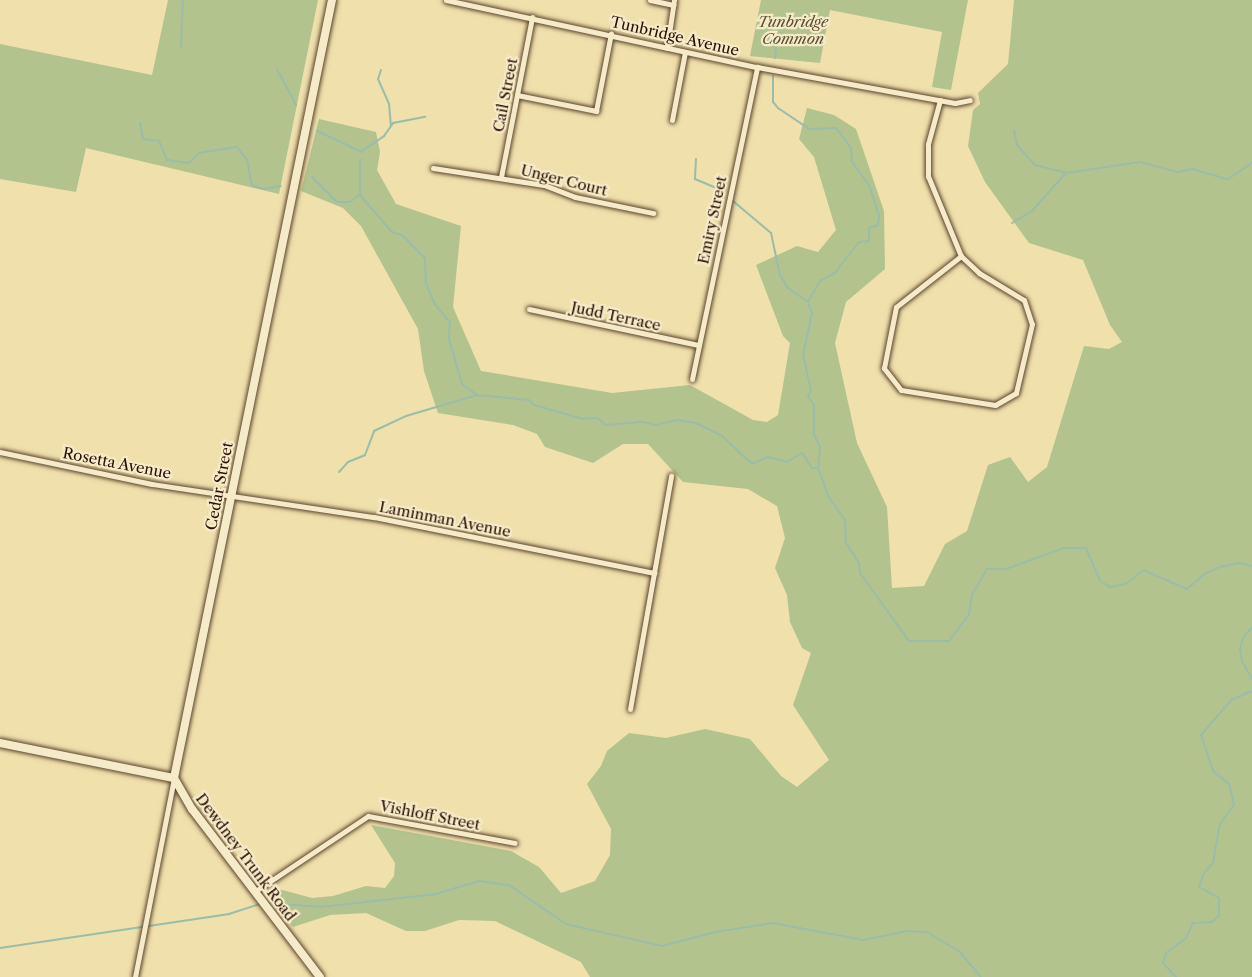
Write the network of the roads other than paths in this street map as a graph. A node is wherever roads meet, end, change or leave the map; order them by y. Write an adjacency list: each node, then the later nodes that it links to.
1 (332, 0): 24 (main road, Cedar Street)
2 (446, 0): 4 (street, Tunbridge Avenue)
3 (650, 0): 5 (street)
4 (453, 1): 6 (street, Tunbridge Avenue)
5 (673, 3): 8 (street)
6 (532, 17): 7 (street, Tunbridge Avenue); 11 (street, Cail Street)
7 (612, 33): 8 (street, Tunbridge Avenue); 11 (street)
8 (667, 48): 9 (street, Tunbridge Avenue)
9 (685, 52): 10 (street, Tunbridge Avenue); 14 (street)
10 (757, 67): 12 (street, Tunbridge Avenue); 20 (street, Emiry Street)
11 (517, 95): 16 (street, Cail Street)
12 (940, 100): 13 (street, Tunbridge Avenue); 18 (street)
13 (970, 100)
14 (672, 120)
15 (433, 168): 16 (street, Unger Court)
16 (501, 177): 17 (street, Unger Court)
17 (653, 213)
18 (961, 256): 18 (street)
19 (529, 309): 20 (street, Judd Terrace)
20 (698, 345): 21 (street, Emiry Street)
21 (692, 379)
22 (0, 452): 24 (street, Rosetta Avenue)
23 (671, 476): 25 (street)
24 (231, 495): 25 (street, Laminman Avenue); 28 (main road, Cedar Street)
25 (654, 573): 26 (street)
26 (630, 709)
27 (0, 743): 28 (main road)
28 (174, 778): 30 (main road, Dewdney Trunk Road); 31 (street, Cedar Street)
29 (515, 843): 30 (street, Vishloff Street)
30 (254, 892): 32 (main road, Dewdney Trunk Road)
31 (135, 977)
32 (320, 977)

